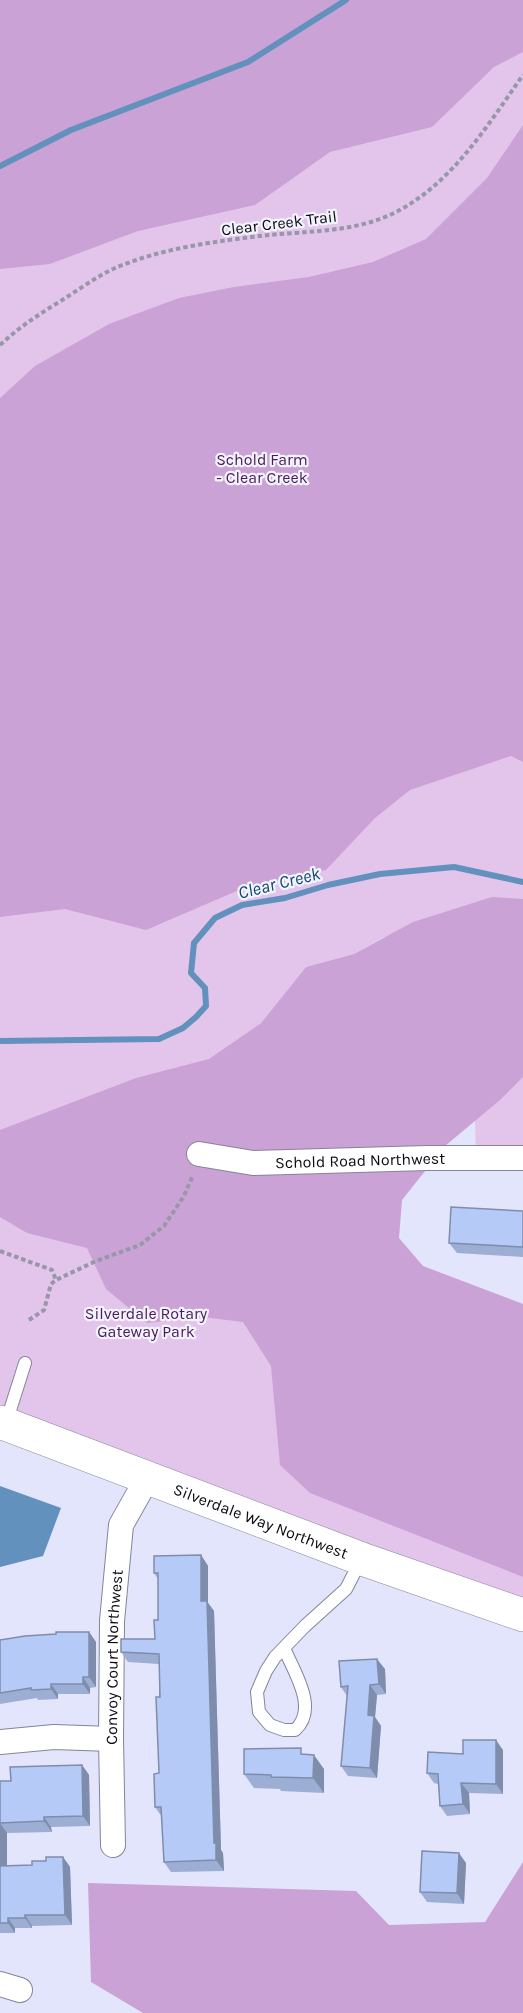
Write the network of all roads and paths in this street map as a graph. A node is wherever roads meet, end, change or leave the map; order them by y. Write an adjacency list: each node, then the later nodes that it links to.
1 (523, 75): 2 (path, Clear Creek Trail)
2 (0, 345)
3 (199, 1154): 4 (street, Schold Road Northwest); 6 (path)
4 (523, 1158)
5 (0, 1251): 6 (path)
6 (56, 1280): 7 (path)
7 (29, 1320)
8 (25, 1363): 9 (lane)
9 (3, 1423): 10 (main road, Silverdale Way Northwest)
10 (148, 1477): 11 (main road, Silverdale Way Northwest); 14 (street, Convoy Court Northwest)
11 (362, 1559): 12 (main road, Silverdale Way Northwest); 13 (lane)
12 (523, 1615)
13 (284, 1648): 13 (lane)
14 (111, 1739): 15 (street); 16 (street, Convoy Court Northwest)
15 (0, 1742)
16 (113, 1845)

